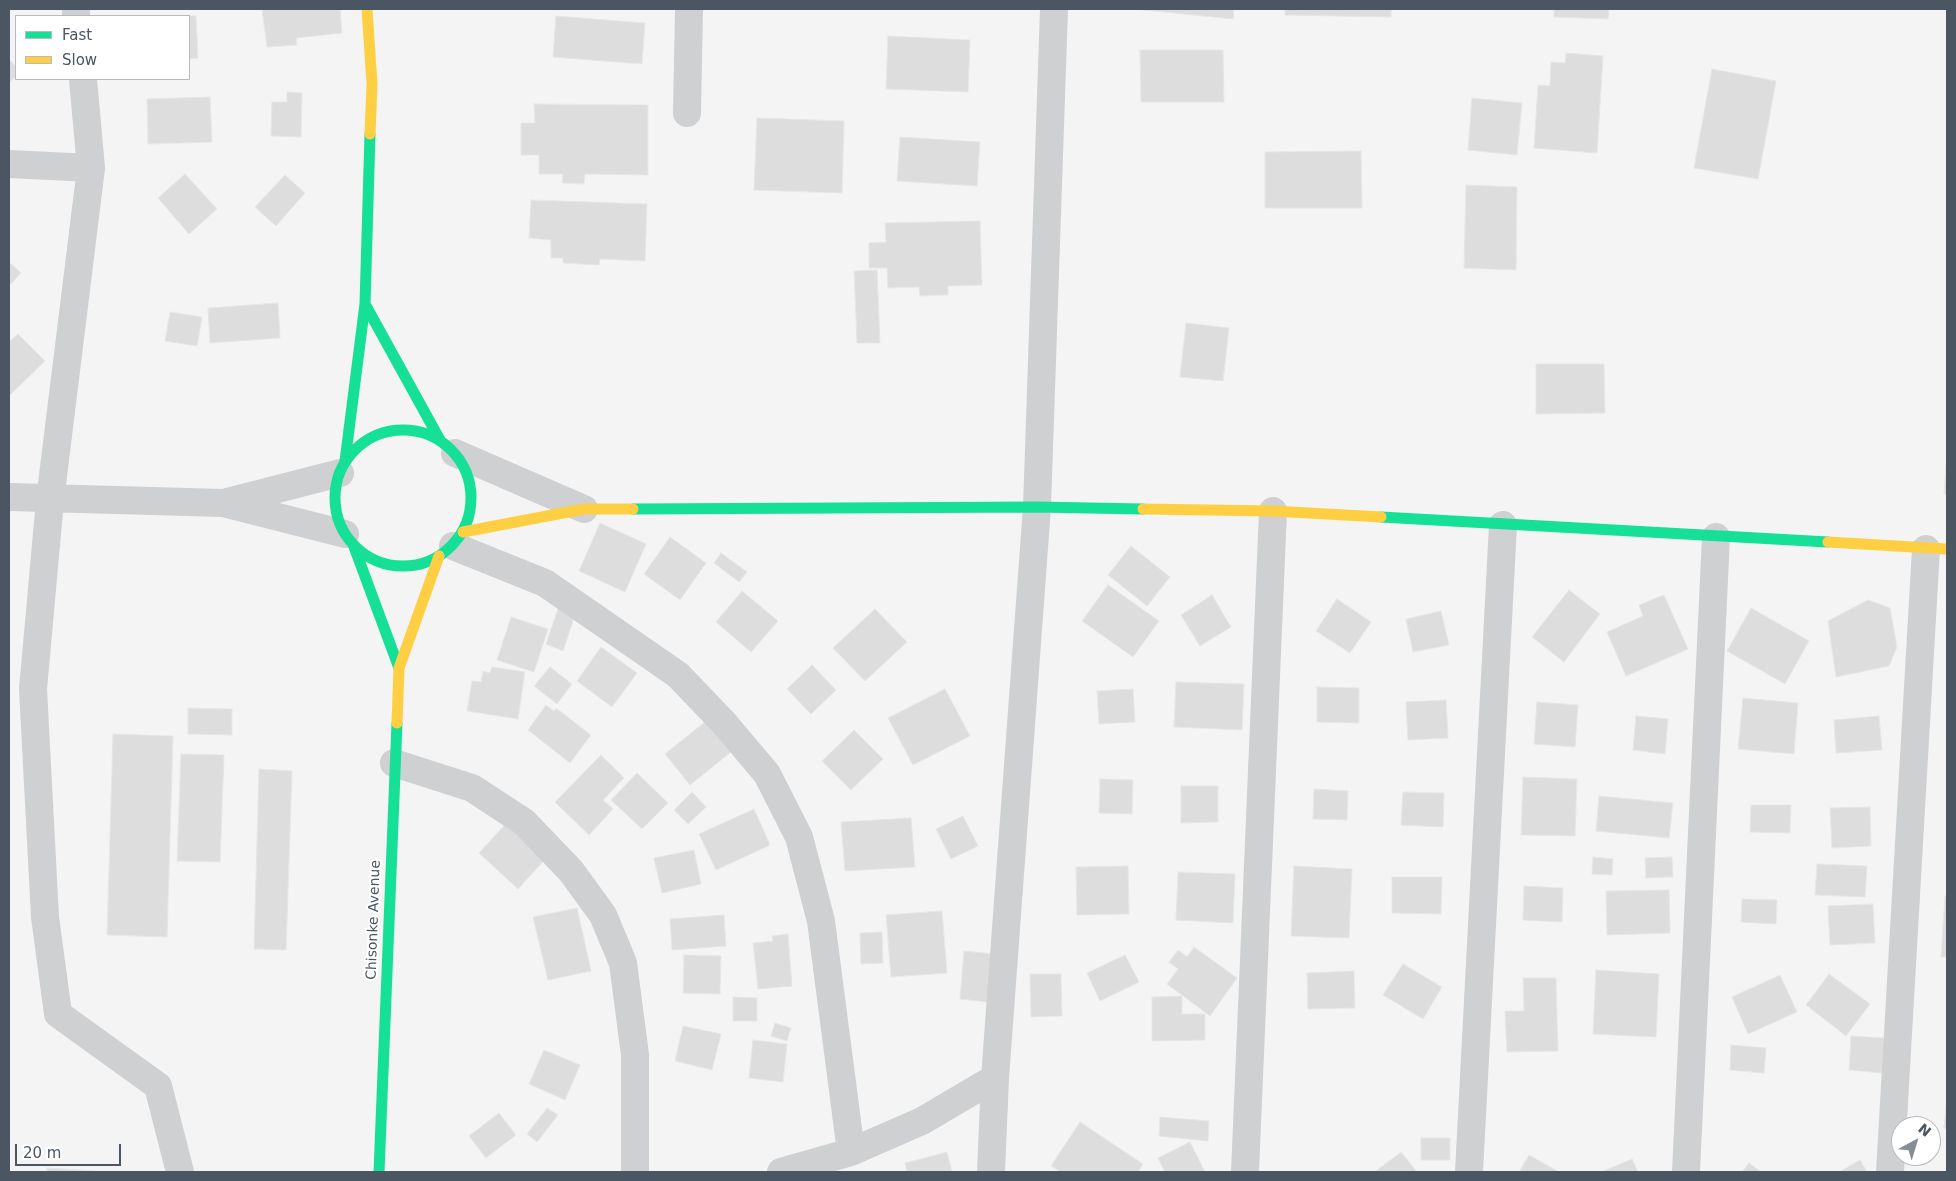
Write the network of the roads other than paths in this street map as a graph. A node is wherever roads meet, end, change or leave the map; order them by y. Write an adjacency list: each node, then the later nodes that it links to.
1 (367, 9): 8 (street)
2 (689, 9): 5 (street)
3 (1054, 9): 14 (street)
4 (82, 80): 7 (street)
5 (687, 113)
6 (9, 164): 7 (street)
7 (92, 168): 12 (street)
8 (365, 304): 9 (street); 10 (street)
9 (447, 447): 10 (street); 15 (street); 20 (street)
10 (342, 467): 13 (street); 19 (street)
11 (9, 497): 12 (street)
12 (50, 500): 13 (street); 26 (street)
13 (223, 503): 19 (street)
14 (1037, 507): 15 (street); 16 (street); 24 (street)
15 (584, 509): 20 (street)
16 (1273, 511): 17 (street); 31 (street)
17 (1503, 525): 18 (street); 32 (street)
18 (1716, 537): 21 (street); 33 (street)
19 (349, 539): 20 (street); 22 (street)
20 (451, 545): 22 (street); 25 (street)
21 (1936, 549): 34 (street)
22 (399, 668): 23 (street, Chisonke Avenue)
23 (394, 763): 27 (street, Chisonke Avenue); 28 (street)
24 (995, 1078): 25 (street); 30 (street)
25 (851, 1152): 29 (street)
26 (180, 1172)
27 (380, 1172)
28 (635, 1172)
29 (781, 1172)
30 (991, 1172)
31 (1245, 1172)
32 (1469, 1172)
33 (1686, 1172)
34 (1890, 1172)

